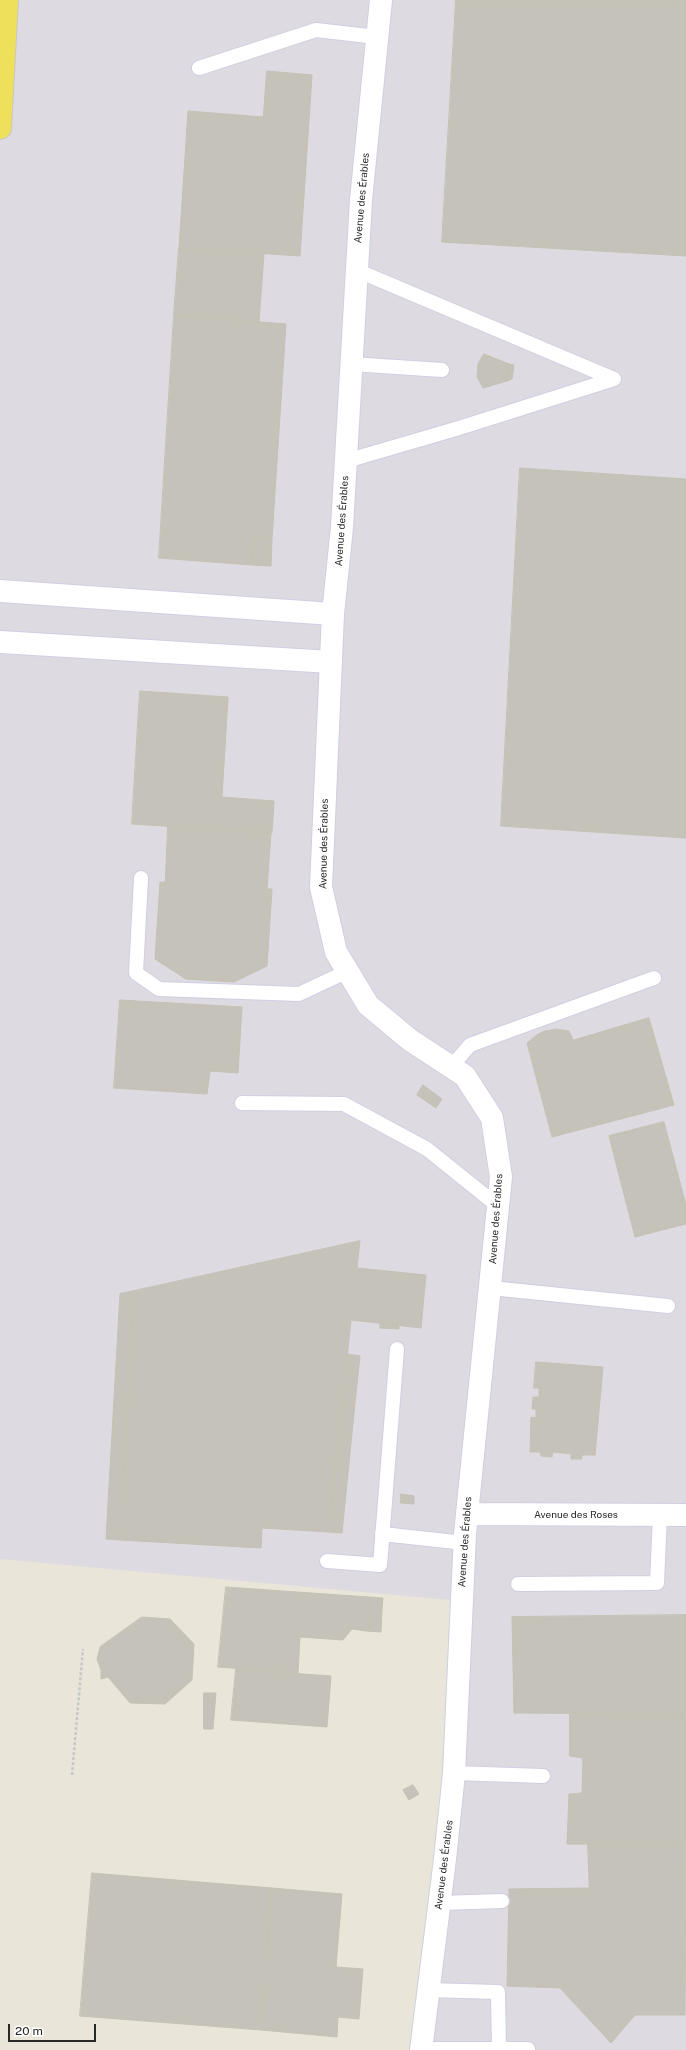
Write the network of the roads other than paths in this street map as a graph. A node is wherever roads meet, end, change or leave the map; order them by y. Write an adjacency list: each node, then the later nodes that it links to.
1 (7, 0): 5 (main road)
2 (381, 0): 3 (street, Avenue des Érables)
3 (378, 37): 4 (lane); 6 (street, Avenue des Érables)
4 (198, 68)
5 (0, 128)
6 (356, 270): 7 (street, Avenue des Érables); 9 (lane)
7 (351, 364): 8 (lane); 9 (street, Avenue des Érables)
8 (442, 370)
9 (346, 461): 11 (street, Avenue des Érables)
10 (0, 591): 11 (street)
11 (333, 614): 13 (street, Avenue des Érables)
12 (0, 642): 13 (street)
13 (331, 662): 15 (street, Avenue des Érables)
14 (141, 878): 15 (lane)
15 (348, 971): 17 (street, Avenue des Érables)
16 (654, 978): 17 (lane)
17 (451, 1067): 19 (street, Avenue des Érables)
18 (242, 1103): 19 (lane)
19 (498, 1206): 20 (street, Avenue des Érables)
20 (490, 1288): 21 (lane); 23 (street, Avenue des Érables)
21 (668, 1306)
22 (398, 1348): 26 (lane)
23 (467, 1514): 24 (street, Avenue des Roses); 27 (street, Avenue des Érables)
24 (660, 1515): 25 (street, Avenue des Roses); 29 (lane)
25 (686, 1515)
26 (382, 1534): 27 (lane); 28 (lane)
27 (465, 1543): 30 (street, Avenue des Érables)
28 (327, 1561)
29 (518, 1584)
30 (454, 1773): 31 (lane); 33 (street, Avenue des Érables)
31 (542, 1776)
32 (502, 1901): 33 (lane)
33 (440, 1902): 34 (street, Avenue des Érables)
34 (428, 1990): 35 (street, Avenue des Érables); 36 (lane)
35 (421, 2049): 36 (lane)
36 (498, 2049): 37 (lane)
37 (528, 2049)

